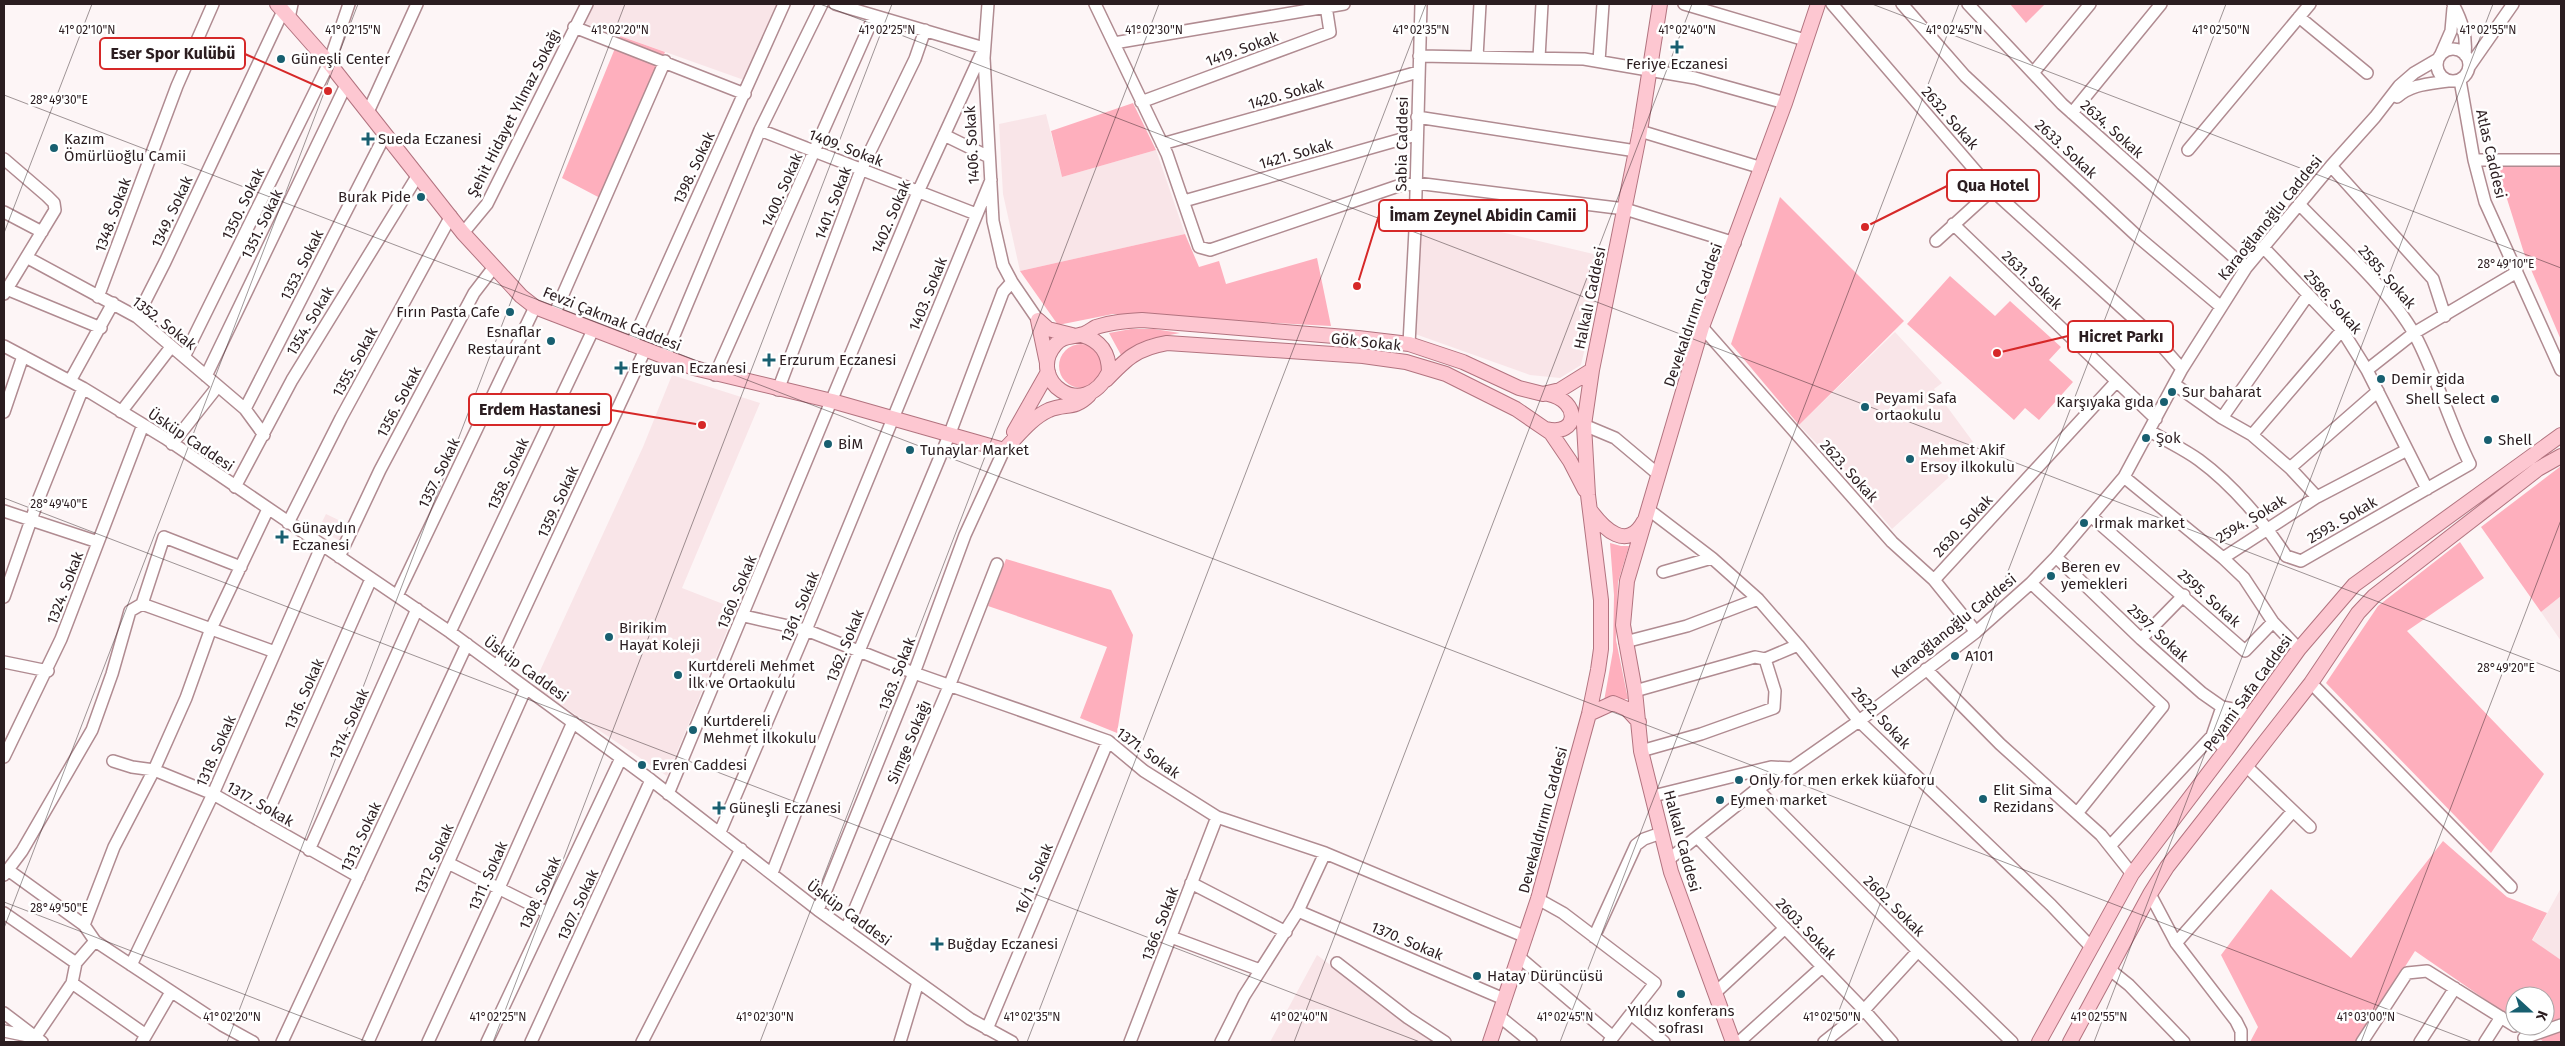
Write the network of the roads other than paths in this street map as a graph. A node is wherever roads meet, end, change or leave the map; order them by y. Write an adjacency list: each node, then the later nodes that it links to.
1 (213, 4): 97 (street, 1348. Sokak)
2 (349, 4): 42 (street, 1350. Sokak)
3 (417, 4): 53 (street)
4 (587, 4): 30 (street, Şehit Hidayet Yılmaz Sokağı)
5 (784, 4): 50 (street, 1398. Sokak)
6 (822, 4): 57 (street)
7 (835, 4): 28 (street)
8 (988, 4): 34 (street, 1406. Sokak)
9 (1095, 4): 33 (street)
10 (1344, 4): 26 (street)
11 (1421, 4): 36 (street, Sabia Caddesi)
12 (1480, 4): 37 (street)
13 (1542, 4): 39 (street)
14 (1602, 4): 41 (street)
15 (1660, 4): 44 (main road, Halkalı Caddesi)
16 (1684, 4): 32 (street)
17 (1818, 4): 32 (main road, Devekaldırımı Caddesi)
18 (1832, 4): 76 (street, 2632. Sokak)
19 (1902, 4): 99 (street, 2633. Sokak)
20 (1968, 4): 46 (street, 2634. Sokak)
21 (2090, 4): 46 (street)
22 (2161, 4): 54 (street)
23 (2310, 4): 29 (street)
24 (2453, 4): 35 (street); 38 (street)
25 (2513, 4): 43 (street)
26 (1326, 6): 33 (street); 51 (street, 1419. Sokak)
27 (285, 9): 42 (main road, Fevzi Çakmak Caddesi); 103 (street, 1349. Sokak)
28 (874, 16): 31 (street); 65 (street, 1400. Sokak)
29 (2298, 18): 47 (street); 63 (street)
30 (574, 27): 40 (street); 86 (street, Şehit Hidayet Yılmaz Sokağı)
31 (925, 30): 34 (street); 72 (street, 1401. Sokak)
32 (1806, 40): 52 (main road, Devekaldırımı Caddesi)
33 (1114, 43): 51 (street)
34 (984, 48): 59 (street, 1402. Sokak); 66 (street, 1406. Sokak)
35 (2466, 55): 38 (street); 43 (street)
36 (1419, 56): 37 (street); 45 (street, Sabia Caddesi)
37 (1477, 57): 39 (street)
38 (2439, 57): 48 (street); 56 (street)
39 (1540, 58): 41 (street)
40 (665, 61): 50 (street); 101 (street)
41 (1599, 61): 44 (street)
42 (329, 63): 49 (main road, Fevzi Çakmak Caddesi); 119 (street, 1350. Sokak)
43 (2469, 67): 48 (street)
44 (1648, 69): 52 (street); 58 (main road, Halkalı Caddesi)
45 (1418, 72): 55 (street, Sabia Caddesi); 62 (street, 1420. Sokak)
46 (2033, 73): 54 (street, 2634. Sokak)
47 (2367, 73)
48 (2454, 80): 56 (street); 68 (street, Atlas Caddesi)
49 (346, 85): 53 (main road, Fevzi Çakmak Caddesi); 127 (street, 1351. Sokak)
50 (745, 94): 113 (street, 1398. Sokak)
51 (1141, 102): 62 (street)
52 (1786, 103): 71 (main road, Devekaldırımı Caddesi)
53 (368, 112): 61 (main road, Fevzi Çakmak Caddesi)
54 (2072, 113): 92 (street, 2634. Sokak)
55 (1417, 117): 60 (street, Sabia Caddesi); 64 (street)
56 (2375, 117): 70 (street, Karaoğlanoğlu Caddesi)
57 (760, 130): 65 (street, 1409. Sokak); 120 (street)
58 (1640, 131): 64 (main road, Halkalı Caddesi); 71 (street)
59 (944, 135): 66 (street); 77 (street, 1402. Sokak)
60 (1416, 135): 75 (street, Sabia Caddesi); 78 (street, 1421. Sokak)
61 (386, 136): 73 (main road, Fevzi Çakmak Caddesi); 139 (street, 1353. Sokak)
62 (1162, 144): 78 (street)
63 (2188, 150)
64 (1636, 151): 80 (main road, Halkalı Caddesi)
65 (815, 153): 72 (street, 1409. Sokak); 126 (street, 1400. Sokak)
66 (990, 157): 74 (street, 1406. Sokak)
67 (4, 159): 85 (street)
68 (2474, 160): 69 (street); 93 (street, Atlas Caddesi)
69 (2561, 160)
70 (2331, 166): 79 (street, Karaoğlanoğlu Caddesi); 102 (street)
71 (1762, 168): 88 (main road, Devekaldırımı Caddesi)
72 (861, 170): 77 (street, 1409. Sokak); 134 (street, 1401. Sokak)
73 (418, 175): 83 (main road, Fevzi Çakmak Caddesi); 151 (street, 1354. Sokak)
74 (991, 180): 82 (street, 1403. Sokak); 94 (street, 1406. Sokak)
75 (1416, 183): 78 (street); 80 (street); 112 (street, Sabia Caddesi)
76 (1992, 190): 84 (street); 122 (street, 2632. Sokak)
77 (918, 192): 82 (street, 1409. Sokak); 138 (street, 1402. Sokak)
78 (1184, 201)
79 (2299, 204): 89 (street, Karaoğlanoğlu Caddesi); 110 (street, 2585. Sokak)
80 (1625, 209): 88 (street); 123 (main road, Halkalı Caddesi)
81 (4, 212): 85 (street)
82 (976, 214): 143 (street, 1403. Sokak)
83 (451, 216): 86 (main road, Fevzi Çakmak Caddesi); 171 (street, 1355. Sokak)
84 (1953, 224): 87 (street); 129 (street, 2631. Sokak)
85 (42, 232): 90 (street)
86 (463, 233): 91 (main road, Fevzi Çakmak Caddesi)
87 (1936, 241)
88 (1735, 243): 106 (main road, Devekaldırımı Caddesi)
89 (2263, 248): 92 (street, Karaoğlanoğlu Caddesi); 96 (street, 2586. Sokak)
90 (28, 258): 95 (street); 97 (street, 1352. Sokak)
91 (494, 267): 100 (main road, Fevzi Çakmak Caddesi); 175 (street, 1356. Sokak)
92 (2246, 268): 99 (street, Karaoğlanoğlu Caddesi)
93 (2517, 272): 102 (street); 125 (street, Atlas Caddesi)
94 (1012, 282): 104 (street); 149 (street, 1362. Sokak)
95 (5, 291): 105 (street)
96 (2308, 295): 108 (street, 2586. Sokak); 142 (street)
97 (98, 297): 98 (street, 1352. Sokak)
98 (113, 303): 103 (street, 1352. Sokak); 105 (street)
99 (2220, 306): 122 (street, Karaoğlanoğlu Caddesi)
100 (535, 307): 101 (main road, Fevzi Çakmak Caddesi); 186 (street, 1357. Sokak)
101 (554, 315): 107 (main road, Fevzi Çakmak Caddesi)
102 (2445, 316): 110 (street)
103 (137, 317): 115 (street, 1352. Sokak)
104 (1038, 320): 111 (main road); 121 (main road)
105 (100, 328): 128 (street)
106 (1702, 328): 159 (main road, Devekaldırımı Caddesi); 183 (street, 2623. Sokak)
107 (593, 330): 113 (main road, Fevzi Çakmak Caddesi); 196 (street, 1358. Sokak)
108 (2342, 330): 124 (street, 2586. Sokak); 152 (street)
109 (1271, 332): 111 (main road, Gök Sokak); 112 (main road, Gök Sokak); 117 (main road)
110 (2414, 333): 124 (street); 157 (street, 2585. Sokak)
111 (1077, 335): 121 (main road, Gök Sokak); 130 (main road)
112 (1409, 344): 137 (main road, Gök Sokak)
113 (631, 345): 116 (main road, Fevzi Çakmak Caddesi)
114 (4, 346): 118 (street, Üsküp Caddesi)
115 (171, 346): 119 (street, 1352. Sokak); 141 (street)
116 (645, 350): 120 (main road, Fevzi Çakmak Caddesi); 207 (street, 1359. Sokak)
117 (1270, 350): 130 (main road, Gök Sokak); 147 (main road, Gök Sokak)
118 (23, 356): 128 (street, Üsküp Caddesi); 140 (street)
119 (184, 357): 127 (street, 1352. Sokak)
120 (665, 357): 126 (main road, Fevzi Çakmak Caddesi)
121 (1048, 368): 136 (main road); 154 (main road, Gök Sokak)
122 (2182, 369): 131 (street, Karaoğlanoğlu Caddesi)
123 (1592, 370): 137 (main road); 146 (main road, Halkalı Caddesi)
124 (2368, 370): 135 (street, 2586. Sokak)
125 (2561, 370)
126 (715, 375): 134 (main road, Fevzi Çakmak Caddesi)
127 (206, 376): 132 (street, 1352. Sokak)
128 (70, 381): 133 (street, Üsküp Caddesi)
129 (2116, 382): 144 (street, 2631. Sokak); 183 (street, 2630. Sokak)
130 (1103, 383): 136 (main road)
131 (2174, 384): 142 (street); 144 (street, Karaoğlanoğlu Caddesi)
132 (218, 386): 139 (street, 1352. Sokak); 153 (street)
133 (83, 388): 141 (street, Üsküp Caddesi); 170 (street)
134 (778, 390): 138 (main road, Fevzi Çakmak Caddesi)
135 (2378, 391): 155 (street, 2586. Sokak); 158 (street)
136 (1090, 394): 154 (main road)
137 (1548, 394): 147 (main road)
138 (832, 401): 143 (main road, Fevzi Çakmak Caddesi); 192 (street, 1360. Sokak)
139 (245, 409): 151 (street, 1352. Sokak)
140 (4, 412)
141 (121, 412): 145 (street, Üsküp Caddesi)
142 (2222, 418): 152 (street)
143 (894, 419): 149 (main road, Fevzi Çakmak Caddesi); 194 (street, 1361. Sokak)
144 (2156, 419): 148 (street, Karaoğlanoğlu Caddesi)
145 (143, 425): 153 (street, Üsküp Caddesi); 173 (street, 1324. Sokak)
146 (1584, 425): 159 (street); 163 (main road, Halkalı Caddesi)
147 (1546, 429): 163 (main road, Gök Sokak)
148 (2150, 431): 160 (street, Karaoğlanoğlu Caddesi); 172 (street, 2593. Sokak)
149 (950, 433): 154 (main road, Fevzi Çakmak Caddesi); 203 (street, 1362. Sokak)
150 (2561, 434): 202 (main road, Peyami Safa Caddesi)
151 (264, 435): 161 (street, 1354. Sokak)
152 (2252, 435): 158 (street)
153 (172, 444): 161 (street, Üsküp Caddesi)
154 (1004, 450): 210 (street, 1363. Sokak)
155 (2407, 450): 162 (street, 2586. Sokak); 164 (street, 2594. Sokak)
156 (2561, 456): 211 (main road)
157 (2470, 464): 162 (street, 2593. Sokak)
158 (2290, 468): 164 (street)
159 (1658, 475): 168 (main road, Devekaldırımı Caddesi)
160 (2124, 477): 169 (street, Karaoğlanoğlu Caddesi); 178 (street, 2594. Sokak)
161 (234, 487): 165 (street, Üsküp Caddesi)
162 (2427, 489): 172 (street, 2593. Sokak)
163 (1588, 495): 166 (main road, Halkalı Caddesi)
164 (2317, 497): 172 (street, 2594. Sokak)
165 (268, 509): 171 (street, Üsküp Caddesi); 180 (street)
166 (1590, 509): 168 (main road); 189 (main road, Halkalı Caddesi)
167 (4, 511): 170 (street)
168 (1648, 512): 176 (street, 2622. Sokak); 199 (main road, Devekaldırımı Caddesi)
169 (2092, 517): 177 (street, Karaoğlanoğlu Caddesi); 185 (street, 2595. Sokak)
170 (31, 520): 173 (street); 187 (street)
171 (288, 523): 174 (street, Üsküp Caddesi)
172 (2267, 528): 178 (street, 2594. Sokak)
173 (98, 542): 209 (street, 1324. Sokak)
174 (322, 545): 175 (street, Üsküp Caddesi); 204 (street, 1318. Sokak)
175 (339, 557): 182 (street, Üsküp Caddesi)
176 (1712, 558): 181 (street); 188 (street, 2622. Sokak)
177 (2056, 558): 184 (street, Karaoğlanoğlu Caddesi); 198 (street, 2597. Sokak)
178 (2223, 558): 193 (street)
179 (997, 564): 212 (street, Simge Sokağı)
180 (241, 567): 190 (street); 195 (street)
181 (1662, 572)
182 (371, 579): 186 (street, Üsküp Caddesi); 239 (street, 1316. Sokak)
183 (1934, 580): 197 (street, 2623. Sokak)
184 (2031, 583): 197 (street, Karaoğlanoğlu Caddesi); 237 (street)
185 (2184, 595): 193 (street, 2595. Sokak); 198 (street)
186 (397, 596): 191 (street, Üsküp Caddesi)
187 (4, 598)
188 (1758, 599): 199 (street); 201 (street, 2622. Sokak)
189 (1601, 600): 216 (main road, Devekaldırımı Caddesi)
190 (142, 604): 195 (street); 250 (street)
191 (417, 609): 196 (street, Üsküp Caddesi); 246 (street, 1314. Sokak)
192 (744, 616): 194 (street, 1371. Sokak); 234 (street, 1360. Sokak)
193 (2273, 622): 202 (street)
194 (806, 630): 203 (street, 1371. Sokak); 241 (street, 1361. Sokak)
195 (210, 631): 204 (street); 230 (street)
196 (450, 632): 200 (street, Üsküp Caddesi)
197 (1976, 632): 208 (street, Karaoğlanoğlu Caddesi)
198 (2141, 639): 215 (street, 2597. Sokak)
199 (1625, 642): 214 (main road, Halkalı Caddesi)
200 (467, 644): 207 (street, Üsküp Caddesi); 253 (street, 1313. Sokak)
201 (1798, 644): 205 (street); 218 (street, 2622. Sokak)
202 (2299, 649): 217 (main road, Peyami Safa Caddesi)
203 (859, 651): 210 (street, 1371. Sokak); 251 (street, 1362. Sokak)
204 (275, 652): 233 (street, 1318. Sokak)
205 (1764, 659): 214 (street); 224 (street)
206 (4, 662): 209 (street)
207 (498, 666): 213 (street, Üsküp Caddesi)
208 (1926, 669): 218 (street, Karaoğlanoğlu Caddesi); 237 (street)
209 (48, 671): 225 (street, 1324. Sokak)
210 (914, 673): 212 (street, 1371. Sokak); 259 (street, 1363. Sokak)
211 (2311, 683): 228 (main road); 255 (street)
212 (950, 684): 222 (street, 1371. Sokak); 265 (street, Simge Sokağı)
213 (526, 688): 219 (street, Üsküp Caddesi); 249 (street, 1312. Sokak)
214 (1635, 691): 220 (main road, Halkalı Caddesi)
215 (2222, 707): 217 (street, 2597. Sokak); 221 (street)
216 (1589, 714): 220 (main road); 258 (main road, Devekaldırımı Caddesi)
217 (2249, 718): 223 (main road, Peyami Safa Caddesi)
218 (1859, 721): 229 (street, Karaoğlanoğlu Caddesi); 272 (street, 2622. Sokak)
219 (573, 722): 226 (street, Üsküp Caddesi); 256 (street, 1311. Sokak)
220 (1639, 722): 224 (main road, Halkalı Caddesi)
221 (2212, 736): 223 (street); 244 (street)
222 (1108, 741): 238 (street, 1371. Sokak); 294 (street, 16/1. Sokak)
223 (2226, 750): 252 (main road, Peyami Safa Caddesi)
224 (1641, 752): 235 (main road, Halkalı Caddesi)
225 (4, 757)
226 (621, 758): 231 (street, Üsküp Caddesi); 262 (street, 1308. Sokak)
227 (113, 761): 230 (street, 1317. Sokak)
228 (2246, 766): 236 (street); 257 (main road)
229 (1792, 768): 232 (street, Karaoğlanoğlu Caddesi); 235 (street)
230 (154, 770): 233 (street, 1317. Sokak); 263 (street)
231 (651, 780): 234 (street, Üsküp Caddesi); 305 (street, 1307. Sokak)
232 (1757, 789): 243 (street, Karaoğlanoğlu Caddesi); 273 (street, 2602. Sokak)
233 (213, 794): 239 (street, 1317. Sokak); 277 (street, 1318. Sokak)
234 (668, 794): 241 (street, Üsküp Caddesi)
235 (1653, 796): 242 (main road, Halkalı Caddesi)
236 (2293, 811): 240 (street); 271 (street)
237 (2078, 812): 244 (street)
238 (1217, 817): 247 (street, 1371. Sokak); 254 (street, 1366. Sokak)
239 (264, 821): 246 (street, 1317. Sokak)
240 (2310, 827)
241 (720, 832): 245 (street, Üsküp Caddesi)
242 (1661, 833): 248 (main road, Halkalı Caddesi); 269 (street)
243 (1697, 837): 248 (street, Karaoğlanoğlu Caddesi); 264 (street, 2603. Sokak)
244 (2110, 846): 252 (street)
245 (741, 849): 251 (street, Üsküp Caddesi); 306 (street)
246 (310, 850): 253 (street, 1317. Sokak)
247 (1325, 853): 260 (street); 268 (street, 1371. Sokak)
248 (1668, 860): 285 (main road, Halkalı Caddesi)
249 (448, 863): 256 (street); 302 (street, 1312. Sokak)
250 (6, 872): 263 (street)
251 (772, 873): 259 (street, Üsküp Caddesi)
252 (2132, 874): 272 (main road, Peyami Safa Caddesi)
253 (359, 877): 301 (street, 1313. Sokak)
254 (1191, 883): 266 (street); 267 (street, 1366. Sokak)
255 (2511, 886)
256 (500, 888): 262 (street); 303 (street, 1311. Sokak)
257 (2150, 894): 271 (street); 279 (main road)
258 (1538, 899): 268 (main road, Devekaldırımı Caddesi); 269 (street)
259 (818, 910): 265 (street, Üsküp Caddesi)
260 (1298, 911): 266 (street); 286 (street, 1370. Sokak)
261 (4, 913): 276 (street)
262 (548, 913): 304 (street, 1308. Sokak)
263 (84, 925): 270 (street)
264 (1785, 928): 278 (street, 2603. Sokak); 285 (street)
265 (846, 930): 281 (street, Üsküp Caddesi)
266 (1286, 932): 280 (street)
267 (1171, 937): 280 (street); 309 (street, 1366. Sokak)
268 (1526, 937): 274 (main road, Devekaldırımı Caddesi)
269 (1594, 937): 289 (street)
270 (95, 941): 276 (street); 277 (street)
271 (2176, 943): 322 (street)
272 (2091, 947): 319 (main road, Peyami Safa Caddesi)
273 (1918, 951): 287 (street); 318 (street, 2602. Sokak)
274 (1519, 957): 286 (main road, Devekaldırımı Caddesi); 297 (street)
275 (1337, 962): 311 (street)
276 (76, 963): 282 (street)
277 (131, 965): 284 (street)
278 (1822, 967): 287 (street, 2603. Sokak); 315 (street)
279 (2109, 969): 320 (main road); 321 (street)
280 (1260, 970): 310 (street)
281 (918, 982): 294 (street, Üsküp Caddesi); 307 (street)
282 (72, 983): 296 (street); 299 (street)
283 (2455, 988): 291 (street); 323 (street); 324 (street)
284 (170, 992): 296 (street); 300 (street)
285 (1716, 992): 315 (main road, Halkalı Caddesi)
286 (1504, 999): 290 (main road, Devekaldırımı Caddesi)
287 (1864, 1010): 316 (street); 317 (street, 2603. Sokak)
288 (4, 1013): 299 (street)
289 (1631, 1014): 297 (street); 314 (street)
290 (1499, 1016): 312 (main road, Devekaldırımı Caddesi); 313 (street)
291 (2500, 1017): 292 (street); 325 (street)
292 (2505, 1020)
293 (2561, 1025): 298 (street)
294 (988, 1028): 308 (street, Üsküp Caddesi)
295 (4, 1032): 299 (street)
296 (144, 1039)
297 (1611, 1040)
298 (2522, 1040)
299 (37, 1041)
300 (253, 1042)
301 (282, 1042)
302 (368, 1042)
303 (428, 1042)
304 (486, 1042)
305 (531, 1042)
306 (642, 1042)
307 (900, 1042)
308 (1012, 1042)
309 (1130, 1042)
310 (1221, 1042)
311 (1445, 1042)
312 (1490, 1042)
313 (1531, 1042)
314 (1664, 1042)
315 (1733, 1042)
316 (1824, 1042)
317 (1892, 1042)
318 (2012, 1042)
319 (2039, 1042)
320 (2070, 1042)
321 (2184, 1042)
322 (2241, 1042)
323 (2362, 1042)
324 (2420, 1042)
325 (2485, 1042)

